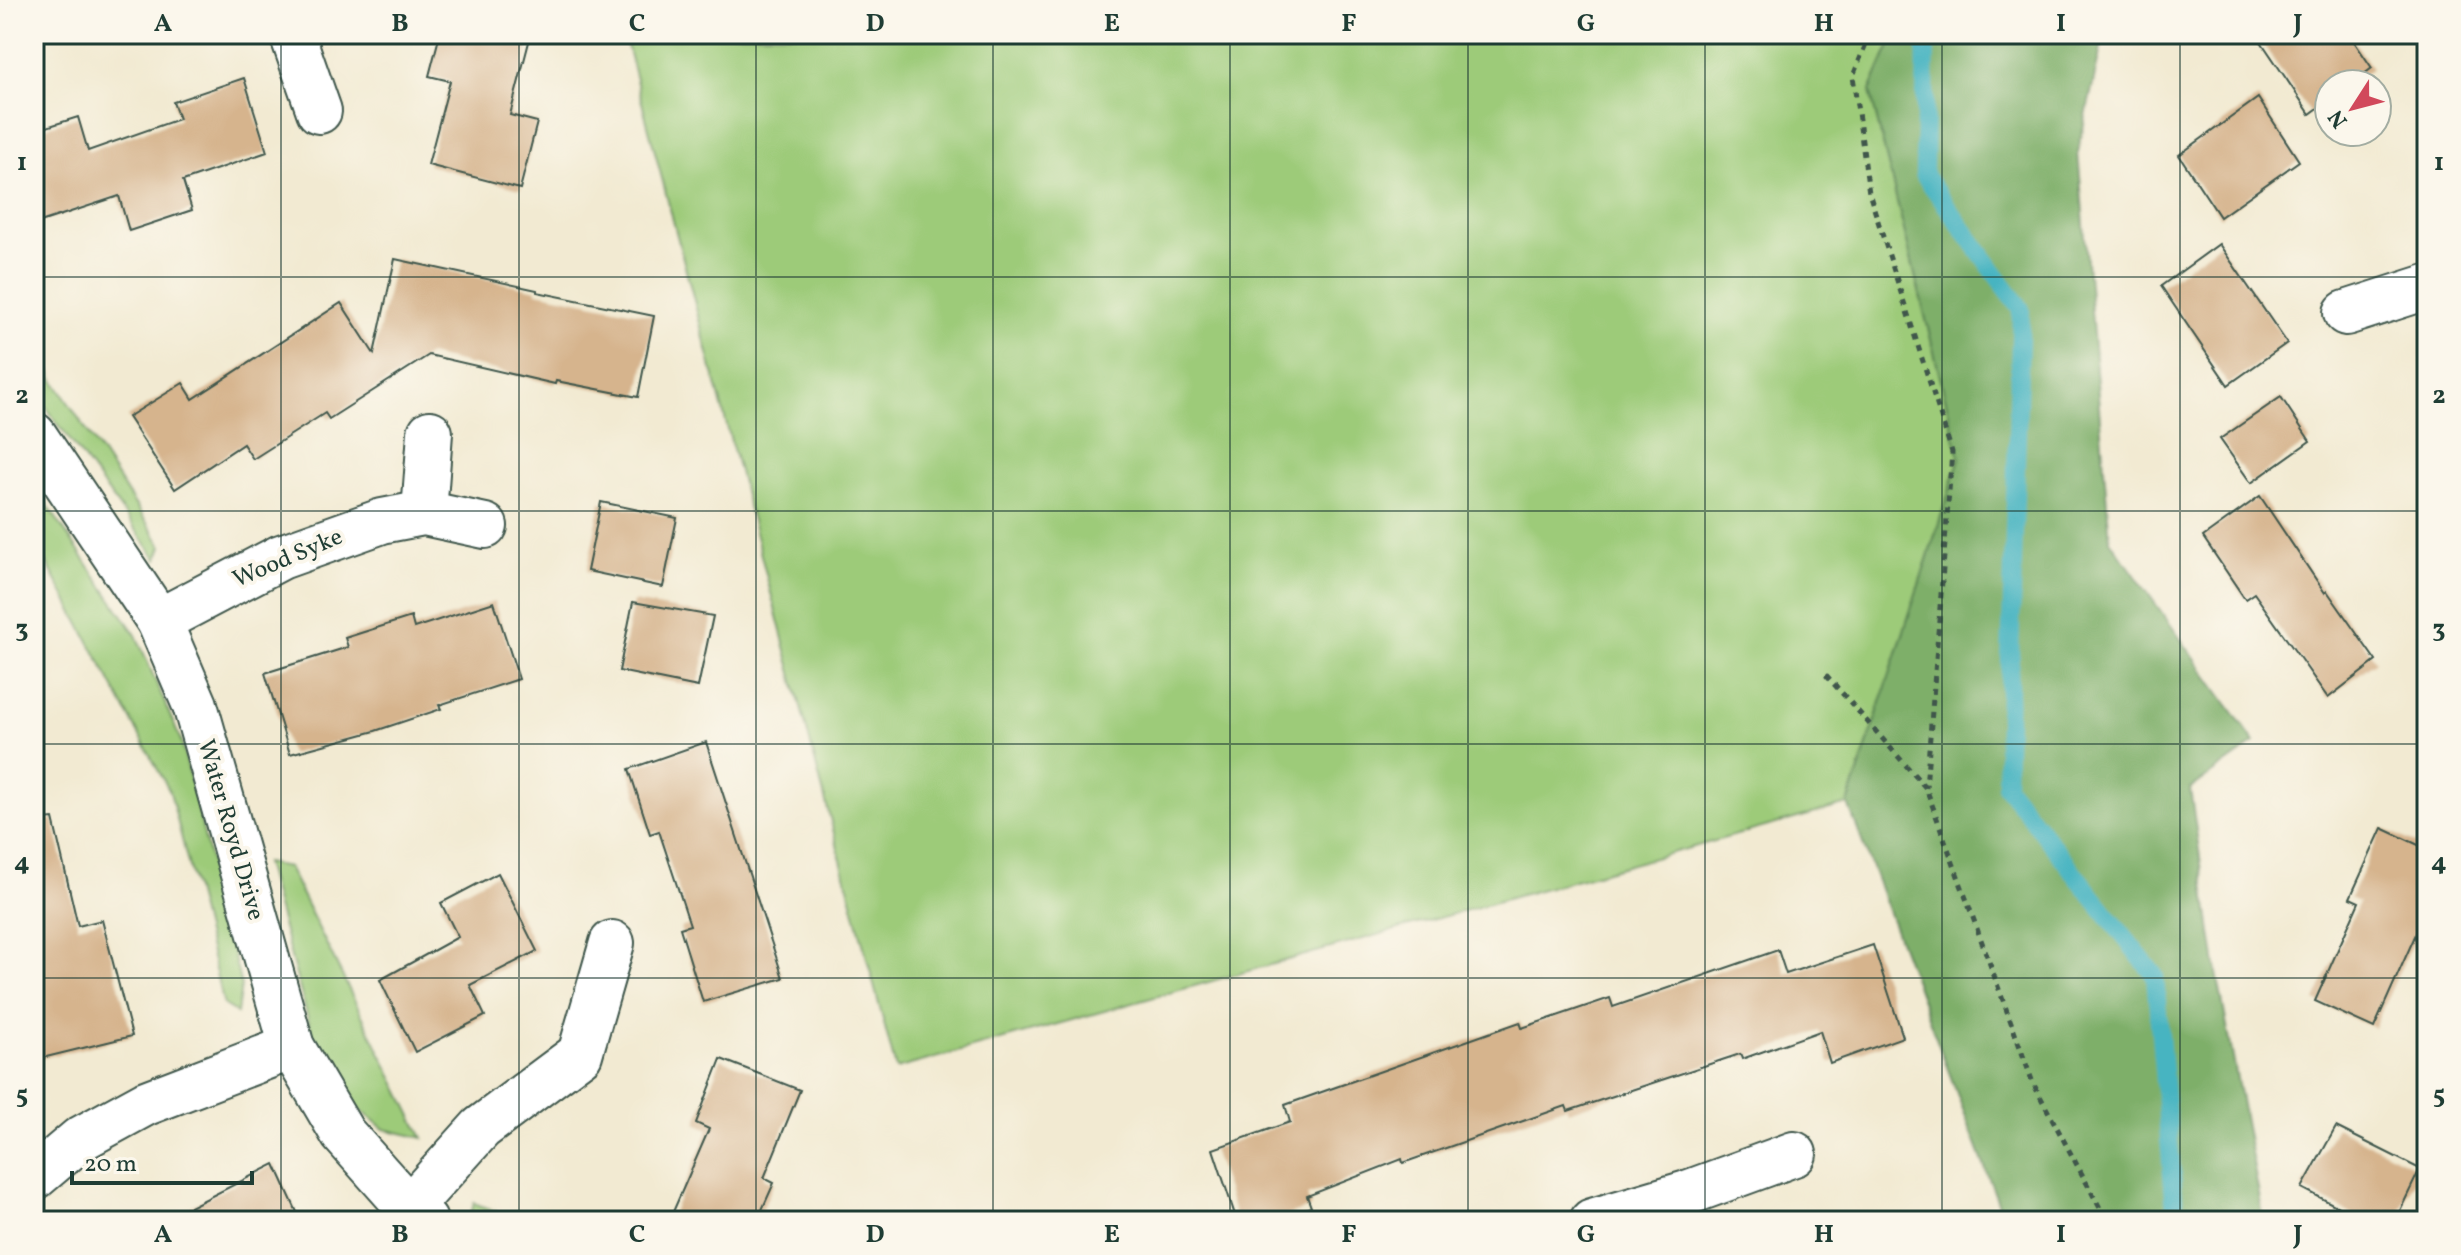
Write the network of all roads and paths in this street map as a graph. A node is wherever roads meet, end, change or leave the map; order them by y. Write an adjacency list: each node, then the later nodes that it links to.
1 (292, 34): 3 (street)
2 (1870, 34): 12 (path)
3 (319, 111)
4 (2427, 287): 5 (street)
5 (2346, 313)
6 (430, 433): 8 (street)
7 (34, 435): 10 (street, Water Royd Drive)
8 (424, 513): 9 (street, Wood Syke); 10 (street, Wood Syke)
9 (485, 526)
10 (159, 621): 14 (street, Water Royd Drive)
11 (1826, 675): 12 (path)
12 (1926, 788): 20 (path)
13 (612, 943): 18 (street)
14 (292, 1047): 16 (street); 18 (street, Water Royd Drive)
15 (1794, 1154): 17 (street)
16 (34, 1178)
17 (1691, 1207): 19 (street)
18 (417, 1215)
19 (1592, 1221)
20 (2107, 1221)

